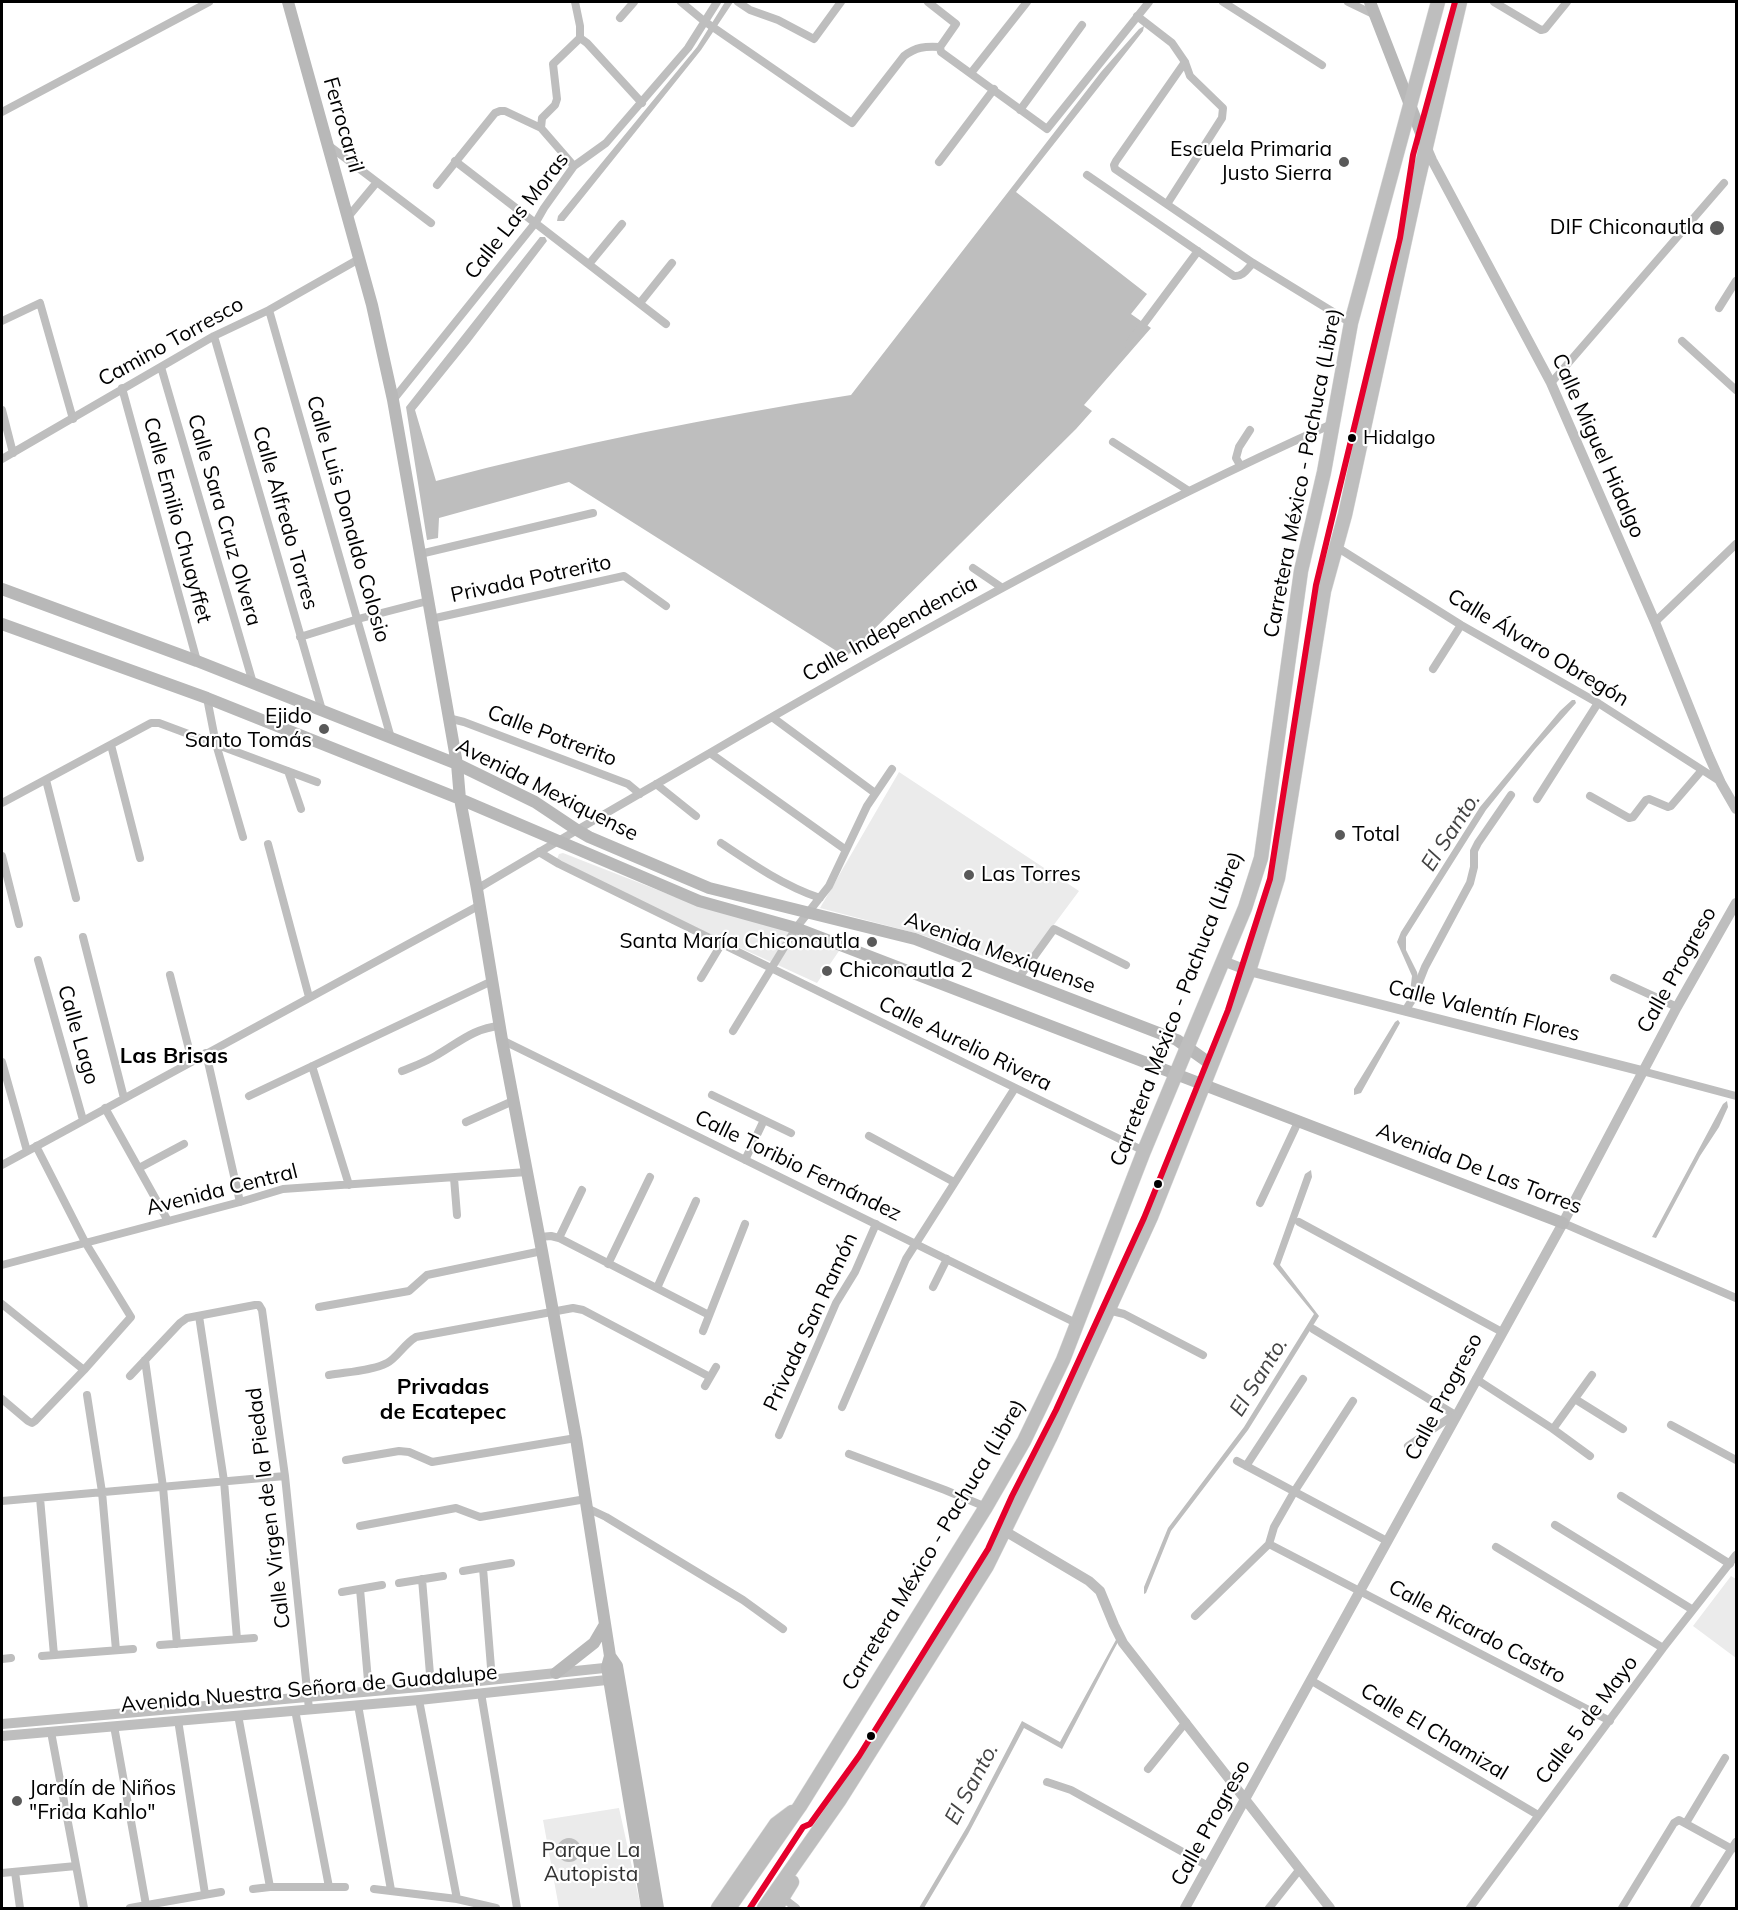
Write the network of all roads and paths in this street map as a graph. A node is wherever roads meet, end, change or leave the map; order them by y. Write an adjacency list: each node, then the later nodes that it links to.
1 (209, 2): 33 (street)
2 (288, 2): 35 (main road, Ferrocarril)
3 (574, 2): 24 (street)
4 (634, 2): 21 (street)
5 (681, 2): 22 (street)
6 (717, 2): 22 (street, Calle Las Moras)
7 (738, 2): 8 (street)
8 (841, 2)
9 (928, 2): 25 (street)
10 (1027, 2): 28 (street)
11 (1149, 2): 20 (street)
12 (1223, 2): 27 (street)
13 (1348, 2): 19 (street)
14 (1370, 2): 19 (main road, Calle Miguel Hidalgo)
15 (1438, 2): 31 (main road, Carretera México - Pachuca (Libre))
16 (1460, 2): 36 (main road, Carretera México - Pachuca (Libre))
17 (1494, 2): 18 (street)
18 (1567, 2)
19 (1375, 15): 31 (main road, Calle Miguel Hidalgo)
20 (1137, 16): 26 (street); 32 (street)
21 (620, 18)
22 (704, 21): 25 (street); 30 (street, Calle Las Moras)
23 (1082, 25): 32 (street)
24 (580, 38): 30 (street); 34 (street)
25 (940, 47): 28 (street)
26 (1185, 62): 44 (street); 44 (street)
27 (1322, 65)
28 (971, 73): 29 (street)
29 (994, 89): 32 (street); 38 (street)
30 (642, 103): 39 (street, Calle Las Moras)
31 (1411, 105): 36 (main road, Calle Miguel Hidalgo); 59 (main road, Carretera México - Pachuca (Libre))
32 (1020, 110)
33 (2, 112)
34 (541, 128): 37 (street); 39 (street)
35 (328, 145): 41 (street); 45 (main road, Ferrocarril)
36 (1426, 146): 65 (street, Calle Miguel Hidalgo); 80 (main road, Carretera México - Pachuca (Libre))
37 (455, 161): 43 (street); 46 (street)
38 (939, 162)
39 (574, 166): 46 (street, Calle Las Moras)
40 (1087, 174): 49 (street)
41 (377, 182): 45 (street); 47 (street)
42 (1724, 183): 65 (street)
43 (437, 185)
44 (1167, 204): 52 (street)
45 (348, 217): 50 (main road, Ferrocarril)
46 (536, 222): 53 (street); 68 (street, Calle Las Moras)
47 (430, 223)
48 (622, 224): 53 (street)
49 (1197, 251): 52 (street); 63 (street)
50 (359, 259): 57 (street, Camino Torresco); 68 (main road, Ferrocarril)
51 (672, 263): 55 (street)
52 (1253, 263): 59 (street)
53 (589, 264): 55 (street)
54 (1737, 281): 56 (street)
55 (640, 303): 60 (street)
56 (1719, 308)
57 (269, 310): 61 (street, Camino Torresco); 87 (street, Calle Luis Donaldo Colosio)
58 (2, 321): 70 (street)
59 (1352, 323): 71 (main road, Carretera México - Pachuca (Libre))
60 (666, 324)
61 (214, 336): 64 (street, Camino Torresco); 92 (street, Calle Alfredo Torres)
62 (1682, 341): 67 (street)
63 (1128, 345)
64 (161, 367): 66 (street, Camino Torresco); 95 (street, Calle Sara Cruz Olvera)
65 (1551, 383): 89 (street, Calle Miguel Hidalgo)
66 (122, 388): 70 (street, Camino Torresco); 93 (street, Calle Emilio Chuayffet)
67 (1737, 390)
68 (393, 400): 81 (main road, Ferrocarril)
69 (2, 410): 74 (street)
70 (73, 419): 74 (street, Camino Torresco)
71 (1332, 424): 76 (street, Calle Independencia); 143 (main road, Carretera México - Pachuca (Libre))
72 (1250, 430): 76 (street)
73 (1113, 442): 77 (street)
74 (13, 453): 75 (street, Camino Torresco)
75 (2, 459)
76 (1240, 465): 77 (street, Calle Independencia)
77 (1189, 491): 83 (street, Calle Independencia)
78 (593, 513): 81 (street)
79 (1737, 544): 89 (street)
80 (1335, 546): 91 (street, Calle Álvaro Obregón); 146 (main road, Carretera México - Pachuca (Libre))
81 (420, 554): 85 (main road, Ferrocarril)
82 (973, 568): 83 (street)
83 (1001, 587): 99 (street, Calle Independencia)
84 (2, 589): 93 (main road, Avenida Mexiquense)
85 (428, 601): 87 (street); 88 (main road, Ferrocarril)
86 (666, 606): 88 (street, Privada Potrerito)
87 (358, 619): 92 (street); 101 (street, Calle Luis Donaldo Colosio)
88 (431, 619): 100 (main road, Ferrocarril)
89 (1655, 622): 111 (street, Calle Miguel Hidalgo)
90 (2, 624): 96 (main road, Avenida Mexiquense)
91 (1461, 625): 94 (street); 97 (street, Calle Álvaro Obregón)
92 (300, 637): 98 (street, Calle Alfredo Torres)
93 (197, 661): 95 (main road, Avenida Mexiquense)
94 (1433, 669)
95 (253, 683): 98 (main road, Avenida Mexiquense)
96 (207, 698): 103 (street); 117 (main road, Avenida Mexiquense)
97 (1598, 703): 107 (street, Calle Álvaro Obregón); 118 (street)
98 (322, 710): 101 (main road, Avenida Mexiquense)
99 (772, 717): 104 (street, Calle Independencia); 113 (street)
100 (448, 718): 105 (main road, Ferrocarril); 114 (street, Calle Potrerito)
101 (391, 738): 105 (main road, Avenida Mexiquense)
102 (111, 744): 103 (street); 109 (street); 131 (street)
103 (216, 744): 108 (street); 124 (street)
104 (710, 753): 112 (street, Calle Independencia); 128 (street)
105 (457, 764): 117 (main road, Ferrocarril); 123 (main road, Avenida Mexiquense)
106 (892, 769): 113 (street)
107 (1702, 770): 111 (street, Calle Álvaro Obregón); 116 (street)
108 (288, 771): 110 (street); 120 (street)
109 (46, 780): 119 (street); 133 (street)
110 (317, 782)
111 (1721, 783): 121 (street, Calle Miguel Hidalgo)
112 (656, 784): 114 (street, Calle Independencia); 122 (street)
113 (875, 793): 128 (street)
114 (640, 794): 123 (street, Calle Independencia)
115 (1510, 795): 154 (street)
116 (1590, 796)
117 (460, 799): 125 (main road, Avenida Mexiquense); 132 (main road, Ferrocarril)
118 (1537, 799)
119 (2, 803)
120 (301, 809)
121 (1737, 809)
122 (696, 816)
123 (577, 830): 125 (street, Calle Independencia); 137 (main road, Avenida Mexiquense)
124 (243, 837)
125 (560, 841): 129 (street, Calle Independencia); 139 (main road, Avenida Mexiquense)
126 (721, 843): 134 (street)
127 (268, 844): 152 (street)
128 (846, 850): 134 (street)
129 (539, 852): 132 (street, Calle Independencia); 141 (street, Calle Aurelio Rivera)
130 (2, 856): 138 (street)
131 (140, 858)
132 (477, 889): 136 (main road, Ferrocarril)
133 (76, 898)
134 (820, 898): 137 (street)
135 (1737, 903): 153 (street, Calle Progreso)
136 (480, 905): 151 (main road, Ferrocarril); 152 (street)
137 (809, 912): 139 (street); 150 (main road, Avenida Mexiquense)
138 (19, 924)
139 (796, 928): 145 (street); 166 (main road, Avenida Mexiquense)
140 (83, 937): 172 (street)
141 (722, 943): 145 (street, Calle Aurelio Rivera); 148 (street)
142 (38, 960): 175 (street, Calle Lago)
143 (1223, 961): 146 (street, Calle Valentín Flores); 158 (main road, Carretera México - Pachuca (Libre))
144 (1126, 965): 150 (street)
145 (771, 968): 156 (street); 168 (street, Calle Aurelio Rivera)
146 (1249, 971): 154 (street, Calle Valentín Flores); 162 (main road, Carretera México - Pachuca (Libre))
147 (170, 975): 160 (street)
148 (700, 978)
149 (1614, 978): 153 (street)
150 (1018, 979): 158 (main road, Avenida Mexiquense)
151 (492, 981): 155 (main road, Ferrocarril); 163 (street)
152 (309, 998): 159 (street)
153 (1677, 1007): 165 (street, Calle Progreso)
154 (1405, 1011): 165 (street, Calle Valentín Flores)
155 (500, 1026): 157 (main road, Ferrocarril); 164 (street)
156 (733, 1031)
157 (502, 1040): 173 (main road, Ferrocarril); 185 (street, Calle Toribio Fernández)
158 (1188, 1047): 162 (main road, Avenida Mexiquense); 166 (main road, Carretera México - Pachuca (Libre))
159 (206, 1053): 160 (street); 195 (street)
160 (192, 1061): 172 (street)
161 (2, 1062): 183 (street)
162 (1212, 1065): 167 (main road, Carretera México - Pachuca (Libre))
163 (312, 1066): 170 (street); 192 (street)
164 (402, 1071)
165 (1642, 1071): 171 (street, Calle Valentín Flores); 200 (street, Calle Progreso)
166 (1177, 1074): 167 (main road, Avenida Mexiquense); 184 (main road, Carretera México - Pachuca (Libre))
167 (1204, 1083): 177 (main road, Avenida De Las Torres); 216 (main road, Carretera México - Pachuca (Libre))
168 (1015, 1089): 184 (street, Calle Aurelio Rivera); 191 (street)
169 (712, 1095): 176 (street)
170 (249, 1096)
171 (1737, 1096)
172 (124, 1098): 174 (street)
173 (513, 1101): 178 (street); 188 (main road, Ferrocarril)
174 (105, 1108): 175 (street); 187 (street)
175 (83, 1120): 182 (street)
176 (764, 1120): 179 (street); 185 (street)
177 (1299, 1120): 196 (street); 200 (main road, Avenida De Las Torres)
178 (466, 1122)
179 (791, 1133)
180 (870, 1136): 191 (street)
181 (184, 1144): 187 (street)
182 (36, 1146): 183 (street); 205 (street)
183 (27, 1151): 186 (street)
184 (1144, 1151): 220 (main road, Carretera México - Pachuca (Libre))
185 (745, 1160): 202 (street, Calle Toribio Fernández)
186 (2, 1165)
187 (139, 1168): 198 (street)
188 (527, 1172): 190 (street, Avenida Central); 203 (main road, Ferrocarril)
189 (650, 1177): 209 (street)
190 (454, 1178): 192 (street, Avenida Central); 197 (street)
191 (954, 1182): 206 (street)
192 (349, 1185): 195 (street, Avenida Central)
193 (582, 1190): 204 (street)
194 (696, 1201): 212 (street)
195 (240, 1203): 198 (street, Avenida Central)
196 (1260, 1203)
197 (457, 1215)
198 (168, 1221): 205 (street, Avenida Central)
199 (1299, 1222): 223 (street)
200 (1563, 1222): 213 (street, Avenida De Las Torres); 223 (street, Calle Progreso)
201 (746, 1224): 218 (street)
202 (876, 1224): 206 (street, Calle Toribio Fernández); 244 (street, Privada San Ramón)
203 (540, 1237): 204 (street); 207 (main road, Ferrocarril)
204 (560, 1238): 209 (street)
205 (85, 1242): 210 (street, Avenida Central); 227 (street)
206 (915, 1244): 208 (street, Calle Toribio Fernández); 239 (street)
207 (543, 1251): 215 (street); 217 (main road, Ferrocarril)
208 (947, 1259): 211 (street); 220 (street, Calle Toribio Fernández)
209 (608, 1264): 212 (street)
210 (2, 1265)
211 (933, 1287)
212 (657, 1288): 218 (street)
213 (1737, 1298)
214 (2, 1304): 227 (street)
215 (319, 1307)
216 (1108, 1310): 224 (street); 265 (main road, Carretera México - Pachuca (Libre))
217 (554, 1312): 228 (street); 231 (street); 245 (main road, Ferrocarril)
218 (709, 1315): 222 (street)
219 (199, 1316): 225 (street); 253 (street, Calle Virgen de la Piedad); 254 (street)
220 (1078, 1324): 262 (main road, Carretera México - Pachuca (Libre))
221 (1313, 1329): 240 (street)
222 (703, 1331)
223 (1502, 1332): 233 (street, Calle Progreso)
224 (1203, 1355)
225 (146, 1360): 230 (street); 255 (street)
226 (716, 1367): 231 (street)
227 (84, 1370): 236 (street)
228 (329, 1375)
229 (1592, 1375): 237 (street)
230 (130, 1376)
231 (710, 1377): 234 (street)
232 (1303, 1379): 252 (street)
233 (1476, 1379): 240 (street, Calle Progreso); 243 (street)
234 (705, 1386)
235 (87, 1395): 256 (street)
236 (2, 1399)
237 (1575, 1399): 242 (street); 243 (street)
238 (1353, 1401): 257 (street)
239 (842, 1407)
240 (1456, 1415): 246 (street); 266 (street, Calle Progreso)
241 (1671, 1425): 250 (street)
242 (1623, 1428)
243 (1553, 1429): 248 (street)
244 (779, 1435)
245 (576, 1438): 249 (street); 261 (main road, Ferrocarril)
246 (1408, 1446)
247 (849, 1454): 262 (street)
248 (1590, 1456)
249 (346, 1460)
250 (1737, 1460)
251 (1237, 1461): 252 (street)
252 (1246, 1466): 257 (street)
253 (285, 1476): 254 (street); 303 (street, Calle Virgen de la Piedad)
254 (224, 1481): 255 (street); 286 (street)
255 (163, 1487): 256 (street); 287 (street)
256 (102, 1492): 259 (street); 291 (street)
257 (1294, 1492): 266 (street); 267 (street)
258 (1621, 1496): 271 (street)
259 (40, 1498): 260 (street); 292 (street)
260 (2, 1501)
261 (587, 1504): 264 (street); 283 (main road, Ferrocarril); 284 (street)
262 (986, 1507): 321 (main road, Carretera México - Pachuca (Libre))
263 (1555, 1525): 281 (street)
264 (360, 1526)
265 (1003, 1530): 311 (street); 320 (main road, Carretera México - Pachuca (Libre))
266 (1387, 1541): 279 (street, Calle Progreso)
267 (1269, 1544): 279 (street, Calle Ricardo Castro); 282 (street)
268 (1496, 1547): 290 (street)
269 (1737, 1555): 271 (street, Calle 5 de Mayo)
270 (511, 1563): 272 (street)
271 (1730, 1564): 281 (street, Calle 5 de Mayo)
272 (483, 1568): 273 (street); 298 (street)
273 (463, 1571)
274 (443, 1576): 275 (street)
275 (422, 1579): 276 (street); 300 (street)
276 (399, 1583)
277 (382, 1585): 278 (street)
278 (360, 1589): 280 (street); 301 (street)
279 (1360, 1591): 299 (street, Calle Progreso); 310 (street, Calle Ricardo Castro)
280 (342, 1592)
281 (1693, 1610): 290 (street, Calle 5 de Mayo)
282 (1195, 1616)
283 (604, 1626): 296 (main road, Ferrocarril); 297 (main road)
284 (783, 1629)
285 (254, 1638): 286 (street)
286 (237, 1639): 287 (street)
287 (177, 1644): 288 (street)
288 (160, 1646)
289 (133, 1648): 291 (street)
290 (1663, 1648): 310 (street, Calle 5 de Mayo)
291 (116, 1650): 292 (street)
292 (54, 1655): 293 (street)
293 (42, 1656)
294 (2, 1659): 295 (street)
295 (11, 1659)
296 (612, 1670): 297 (street, Avenida Nuestra Señora de Guadalupe); 302 (street, Avenida Nuestra Señora de Guadalupe); 346 (main road); 347 (main road)
297 (556, 1673): 298 (street, Avenida Nuestra Señora de Guadalupe)
298 (492, 1680): 300 (street, Avenida Nuestra Señora de Guadalupe)
299 (1312, 1681): 319 (street, Calle Progreso); 322 (street, Calle El Chamizal)
300 (431, 1686): 301 (street, Avenida Nuestra Señora de Guadalupe)
301 (369, 1692): 303 (street, Avenida Nuestra Señora de Guadalupe)
302 (481, 1694): 304 (street, Avenida Nuestra Señora de Guadalupe); 345 (street)
303 (308, 1696): 306 (street, Calle Virgen de la Piedad); 312 (street, Avenida Nuestra Señora de Guadalupe)
304 (419, 1700): 305 (street, Avenida Nuestra Señora de Guadalupe); 338 (street)
305 (358, 1705): 306 (street, Avenida Nuestra Señora de Guadalupe); 335 (street)
306 (309, 1708): 307 (street, Avenida Nuestra Señora de Guadalupe)
307 (295, 1710): 308 (street, Avenida Nuestra Señora de Guadalupe); 331 (street)
308 (238, 1715): 309 (street, Avenida Nuestra Señora de Guadalupe); 330 (street)
309 (178, 1720): 313 (street, Avenida Nuestra Señora de Guadalupe); 337 (street)
310 (1610, 1721): 322 (street, Calle 5 de Mayo)
311 (1186, 1722): 317 (street); 319 (street)
312 (2, 1724)
313 (114, 1726): 314 (street, Avenida Nuestra Señora de Guadalupe); 340 (street)
314 (51, 1732): 315 (street, Avenida Nuestra Señora de Guadalupe); 325 (street)
315 (2, 1736)
316 (1725, 1758): 323 (street)
317 (1148, 1769)
318 (1047, 1782): 326 (street)
319 (1247, 1799): 326 (street, Calle Progreso); 327 (street)
320 (839, 1801): 339 (main road); 350 (main road, Carretera México - Pachuca (Libre))
321 (800, 1806): 348 (main road); 349 (main road, Carretera México - Pachuca (Libre))
322 (1538, 1815): 355 (street, Calle 5 de Mayo)
323 (1686, 1823): 324 (street); 356 (street)
324 (1734, 1846): 357 (street)
325 (76, 1866): 328 (street); 342 (street)
326 (1208, 1866): 352 (street, Calle Progreso)
327 (1300, 1869): 353 (street); 354 (street)
328 (15, 1872): 329 (street); 341 (street)
329 (2, 1873)
330 (270, 1887): 331 (street); 333 (street)
331 (329, 1887): 332 (street)
332 (345, 1887)
333 (253, 1889)
334 (374, 1889): 335 (street)
335 (391, 1890): 338 (street)
336 (221, 1892): 337 (street)
337 (205, 1894): 340 (street)
338 (457, 1899): 344 (street)
339 (780, 1903): 351 (street)
340 (146, 1905): 343 (street)
341 (20, 1908)
342 (84, 1908)
343 (130, 1908)
344 (496, 1908)
345 (517, 1908)
346 (647, 1908)
347 (658, 1908)
348 (718, 1908)
349 (729, 1908)
350 (764, 1908)
351 (796, 1908)
352 (1185, 1908)
353 (1269, 1908)
354 (1330, 1908)
355 (1470, 1908)
356 (1622, 1908)
357 (1694, 1908)

